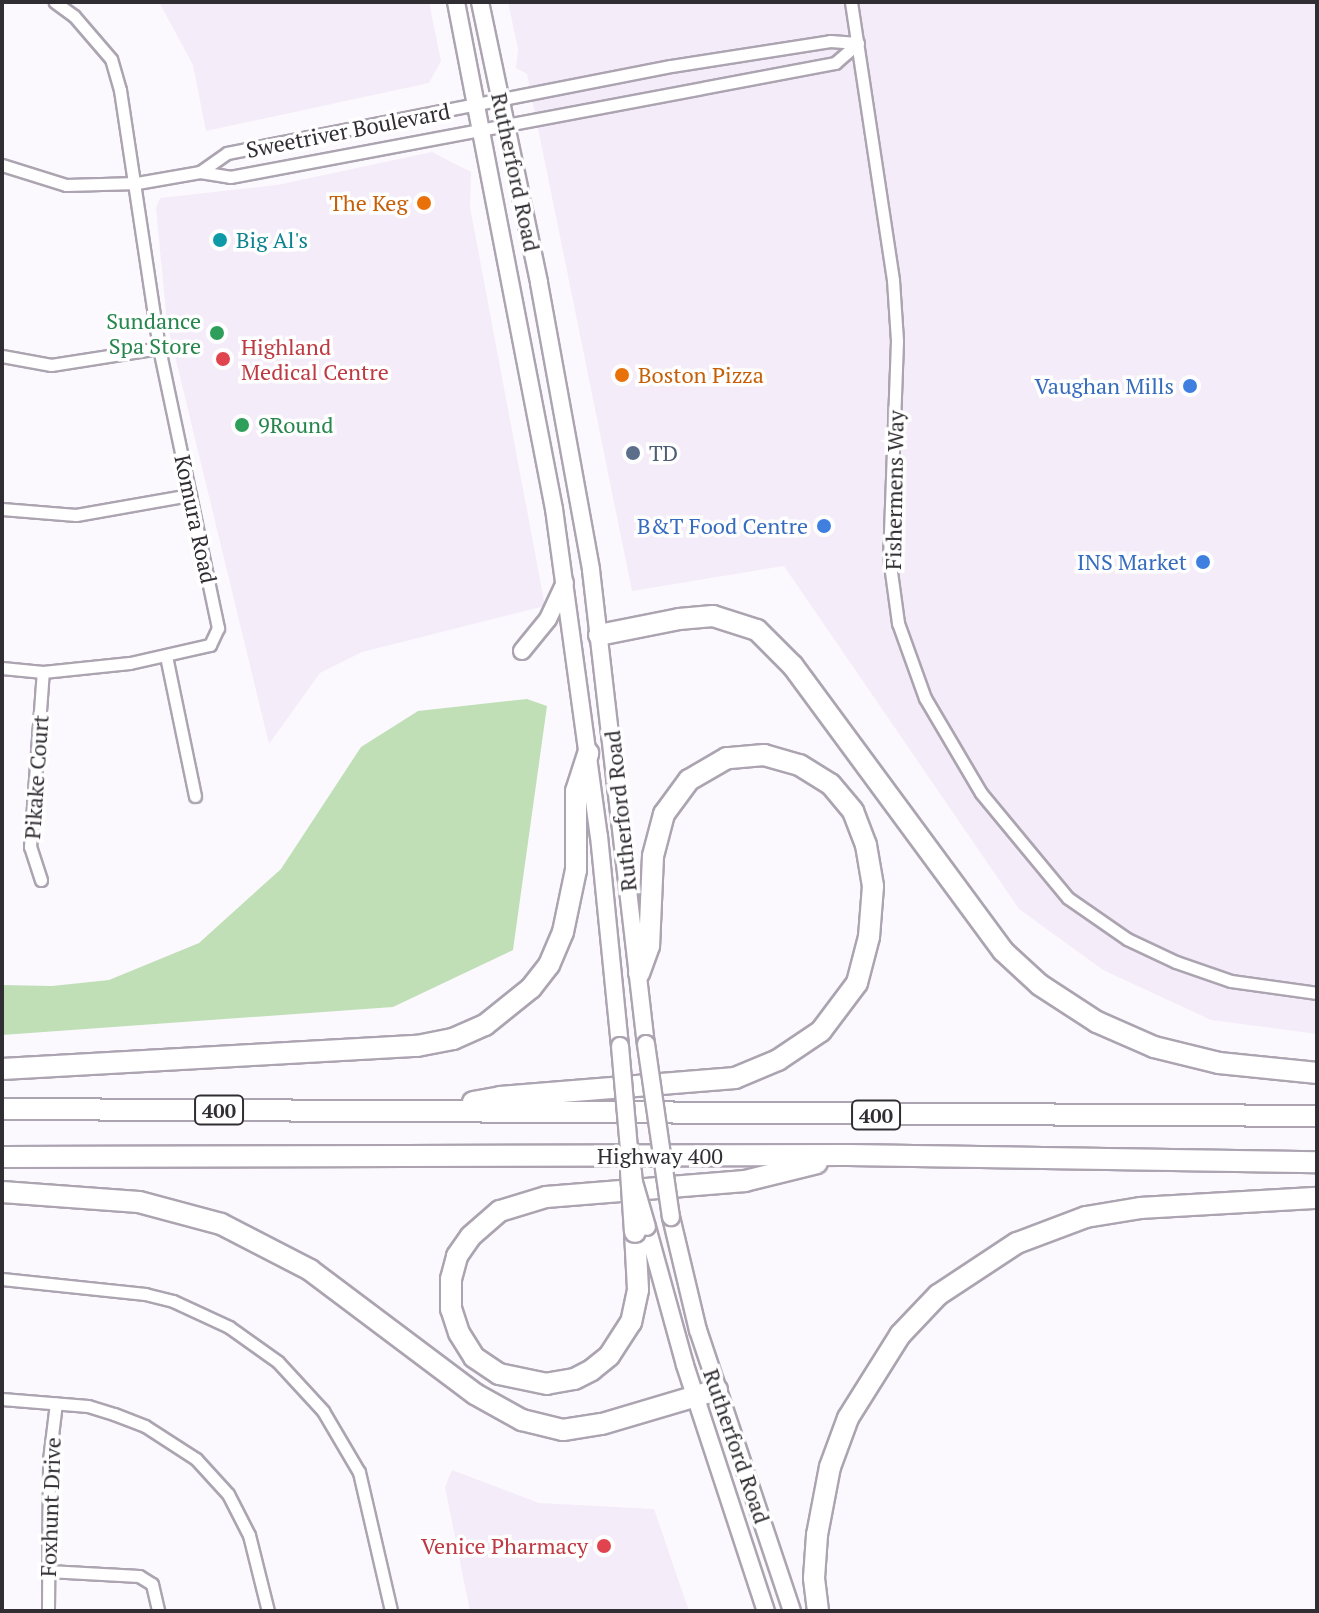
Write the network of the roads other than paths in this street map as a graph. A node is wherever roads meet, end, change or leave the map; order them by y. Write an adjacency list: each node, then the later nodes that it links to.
1 (55, 2): 12 (street, Komura Road)
2 (456, 2): 7 (main road, Rutherford Road)
3 (480, 2): 6 (main road, Rutherford Road)
4 (851, 2): 5 (street, Fishermens Way)
5 (858, 43): 6 (street, Sweetriver Boulevard); 8 (street, Sweetriver Boulevard); 28 (street, Fishermens Way)
6 (501, 99): 7 (street, Sweetriver Boulevard); 8 (main road, Rutherford Road)
7 (476, 105): 9 (main road, Rutherford Road); 11 (street, Sweetriver Boulevard)
8 (506, 127): 9 (street, Sweetriver Boulevard); 18 (main road, Rutherford Road)
9 (481, 129): 11 (street, Sweetriver Boulevard); 17 (main road, Rutherford Road)
10 (2, 165): 12 (street, Sweetriver Boulevard)
11 (200, 172): 12 (street, Sweetriver Boulevard)
12 (137, 183): 13 (street, Komura Road)
13 (159, 348): 14 (street); 15 (street, Komura Road)
14 (2, 356)
15 (190, 495): 16 (street); 21 (street, Komura Road)
16 (2, 509)
17 (565, 583): 19 (main road, Rutherford Road); 20 (main road)
18 (599, 635): 19 (main road); 27 (main road, Rutherford Road); 30 (highway)
19 (575, 648): 24 (main road, Rutherford Road)
20 (522, 651)
21 (166, 656): 23 (street, Komura Road); 25 (street)
22 (2, 668): 23 (street, Komura Road)
23 (43, 672): 26 (street, Pikake Court)
24 (588, 753): 29 (highway); 37 (main road, Rutherford Road, bridge)
25 (195, 796)
26 (41, 880)
27 (639, 973): 32 (highway); 42 (main road, Rutherford Road, bridge)
28 (1317, 993)
29 (2, 1069)
30 (1317, 1073)
31 (2, 1109): 32 (highway, Highway 400 / 400)
32 (436, 1110): 33 (highway, Highway 400 / 400)
33 (1317, 1116)
34 (848, 1155): 35 (highway, Highway 400 / 400); 36 (highway, Highway 400 / 400); 40 (highway)
35 (2, 1157)
36 (1317, 1162)
37 (631, 1172): 40 (highway, bridge)
38 (2, 1192): 43 (highway)
39 (1317, 1198): 53 (highway)
40 (641, 1229): 43 (main road, Rutherford Road)
41 (2, 1279): 50 (street)
42 (717, 1390): 43 (highway); 52 (main road, Rutherford Road)
43 (697, 1397): 51 (main road, Rutherford Road)
44 (2, 1399): 45 (street)
45 (56, 1403): 46 (street, Foxhunt Drive); 49 (street)
46 (48, 1571): 47 (street, Foxhunt Drive); 48 (street)
47 (48, 1611)
48 (158, 1611)
49 (268, 1611)
50 (391, 1611)
51 (766, 1611)
52 (792, 1611)
53 (818, 1611)

